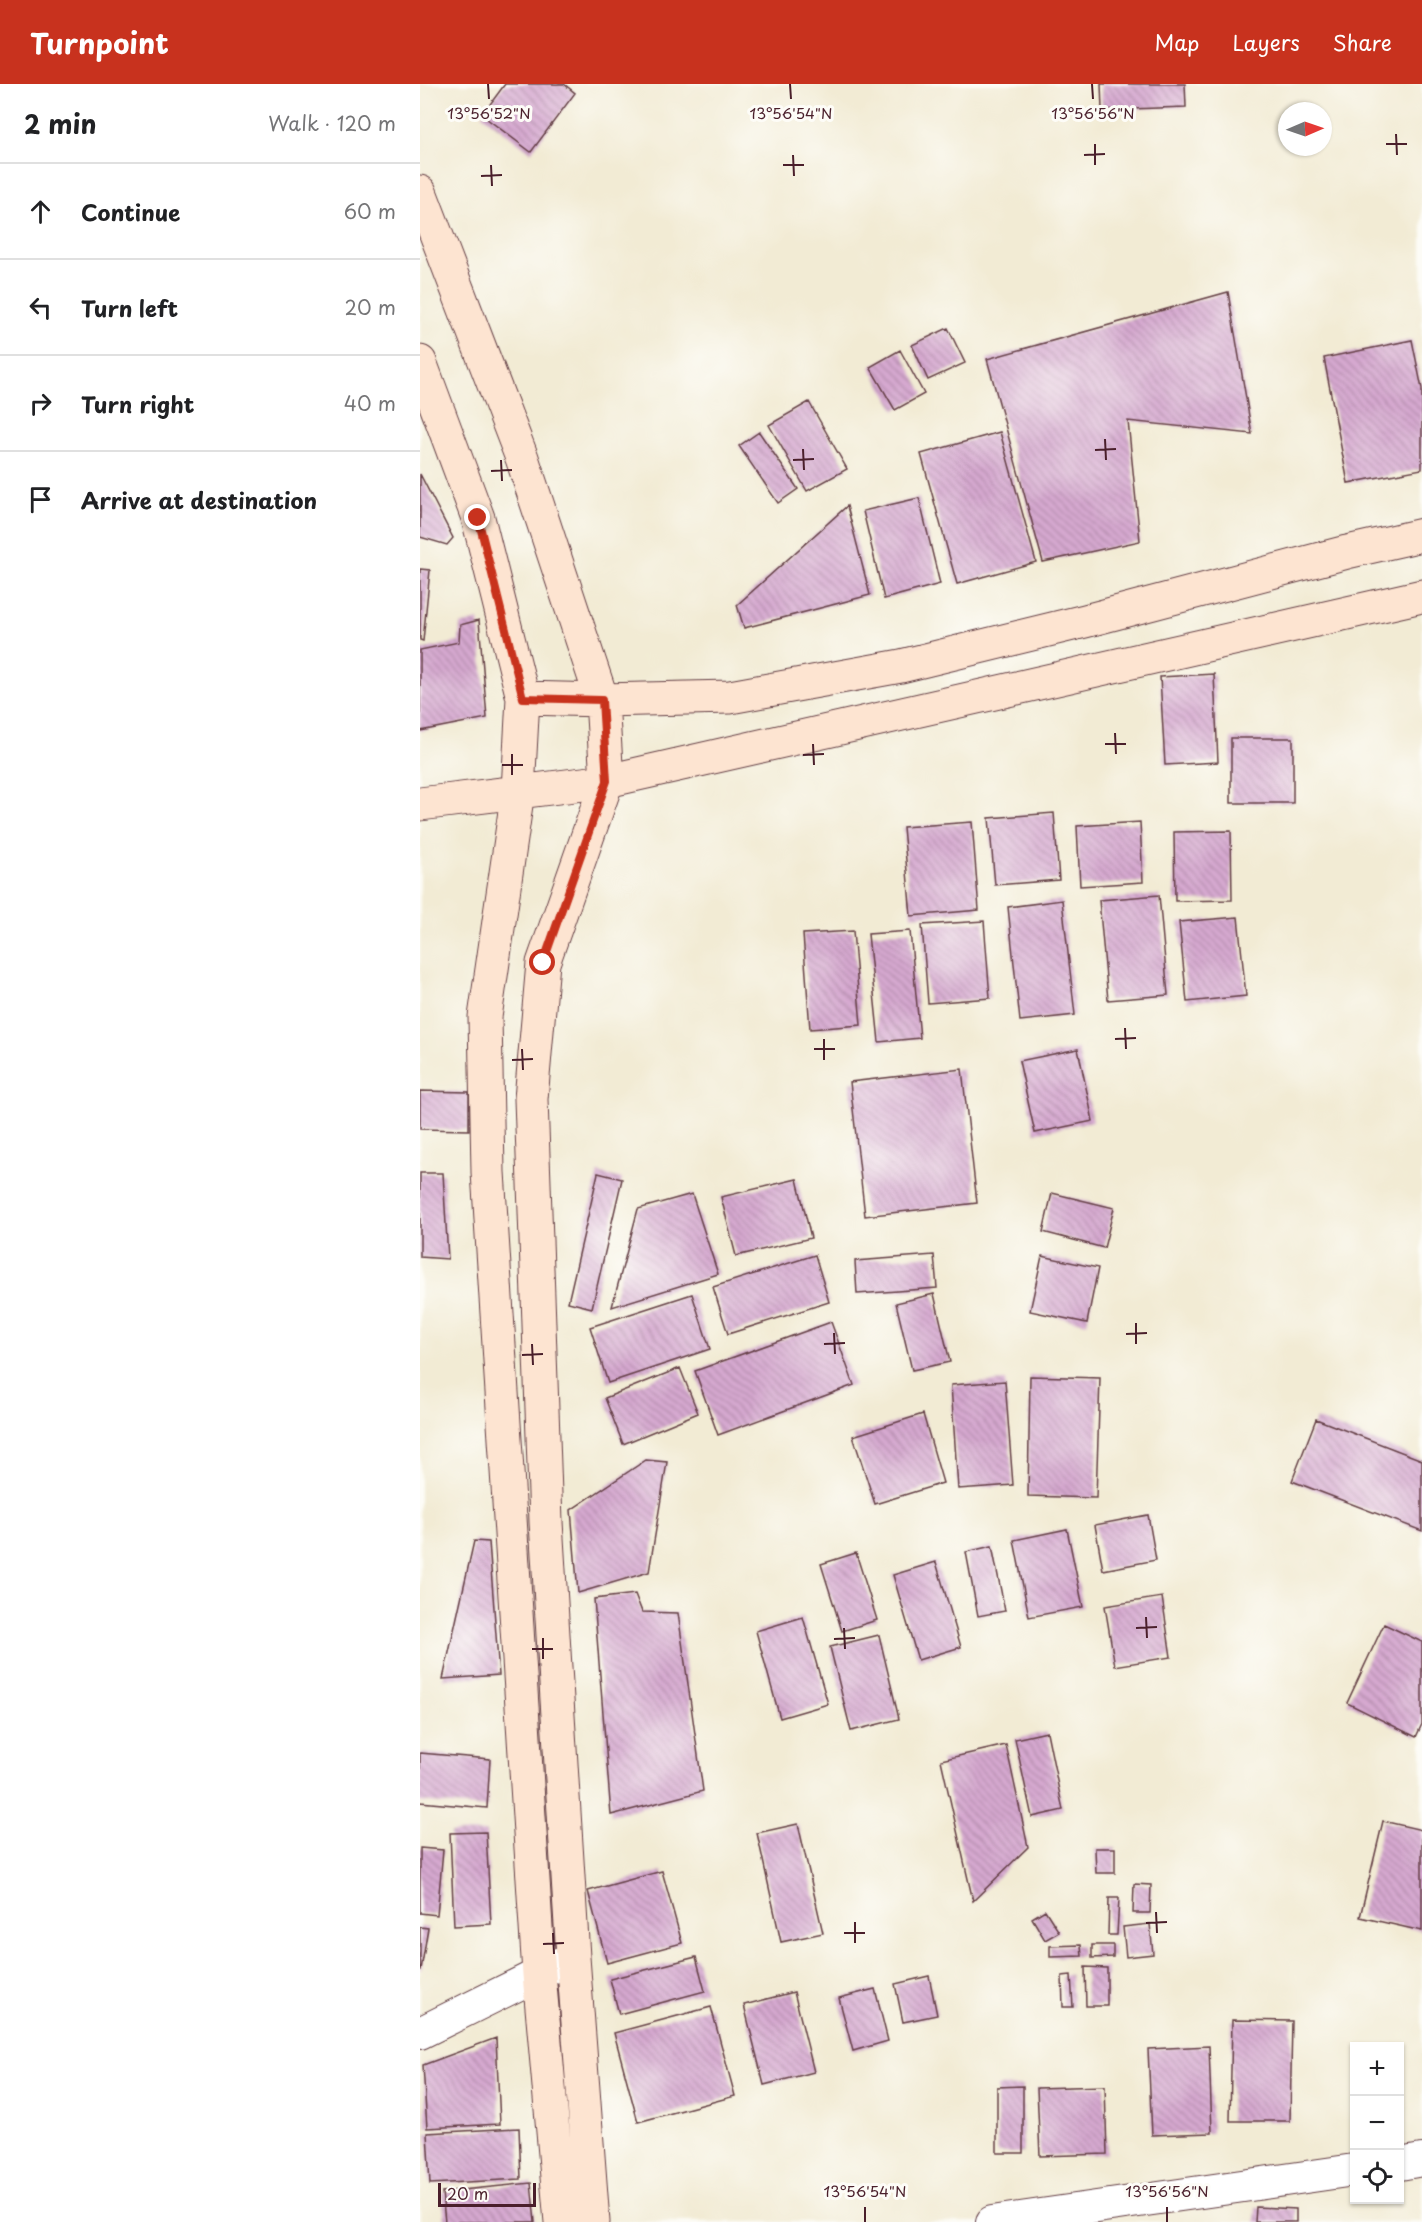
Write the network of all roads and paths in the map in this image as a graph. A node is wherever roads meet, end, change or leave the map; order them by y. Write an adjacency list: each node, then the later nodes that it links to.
1 (420, 192): 6 (street)
2 (420, 362): 5 (street)
3 (1422, 535): 6 (street)
4 (1422, 596): 7 (street)
5 (523, 698): 6 (street); 8 (street)
6 (602, 700): 7 (street)
7 (607, 781): 8 (street); 10 (street)
8 (518, 791): 9 (street); 11 (street)
9 (420, 804)
10 (573, 1957): 11 (street); 17 (street)
11 (539, 1974): 12 (street); 16 (street)
12 (420, 2033)
13 (1422, 2160): 14 (street)
14 (1404, 2163)
15 (1350, 2171): 18 (street)
16 (561, 2222)
17 (593, 2222)
18 (992, 2222)

